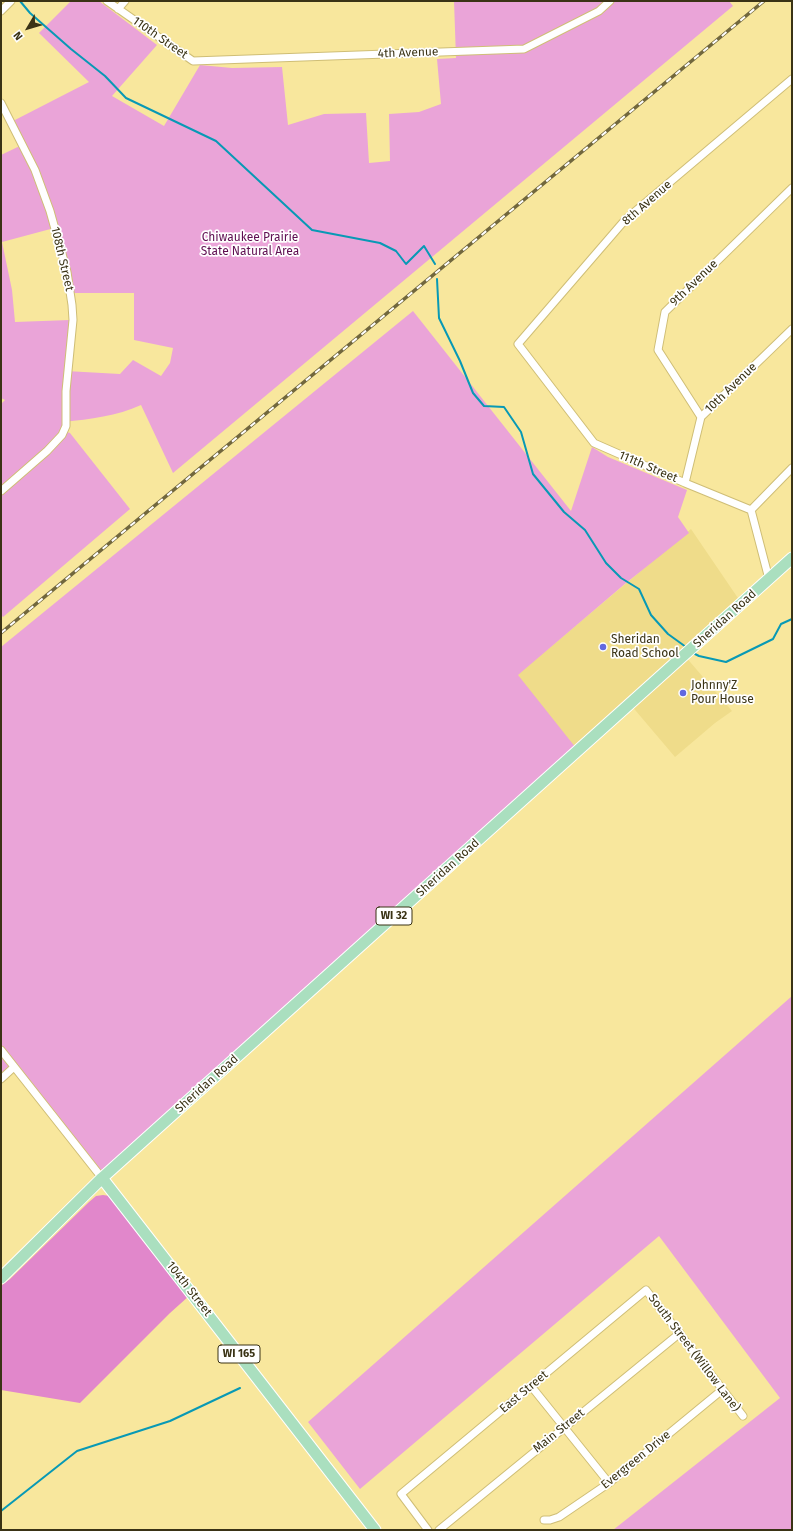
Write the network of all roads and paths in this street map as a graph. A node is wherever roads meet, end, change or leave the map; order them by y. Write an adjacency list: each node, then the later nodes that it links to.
1 (11, 1): 6 (street)
2 (107, 1): 5 (street, 110th Street)
3 (125, 1): 5 (street)
4 (610, 1): 7 (street, 4th Avenue)
5 (118, 9): 7 (street, 110th Street)
6 (1, 11)
7 (193, 61)
8 (792, 79): 12 (street, 8th Avenue)
9 (1, 103): 16 (street, 108th Street)
10 (792, 188): 13 (street, 9th Avenue)
11 (792, 329): 13 (street, 10th Avenue)
12 (518, 344): 15 (street, 111th Street)
13 (701, 417): 15 (street, 10th Avenue)
14 (792, 468): 17 (street)
15 (685, 483): 17 (street, 111th Street)
16 (1, 491)
17 (751, 510): 19 (street)
18 (792, 558): 19 (main road, Sheridan Road / WI 32)
19 (769, 579): 23 (main road, Sheridan Road / WI 32)
20 (1, 1050): 21 (street, 104th Street)
21 (14, 1067): 22 (street); 23 (street, 104th Street)
22 (1, 1079)
23 (102, 1178): 24 (main road, Sheridan Road / WI 32); 33 (main road, 104th Street / WI 165)
24 (1, 1278)
25 (646, 1290): 26 (street, South Street (Willow Lane)); 27 (street, East Street)
26 (680, 1333): 28 (street, South Street (Willow Lane)); 30 (street, Main Street)
27 (531, 1386): 30 (street); 34 (street, East Street)
28 (722, 1390): 29 (street, South Street (Willow Lane)); 31 (street, Evergreen Drive)
29 (743, 1416)
30 (564, 1427): 31 (street); 35 (street, Main Street)
31 (609, 1483): 32 (street, Evergreen Drive)
32 (544, 1520)
33 (375, 1530)
34 (428, 1530)
35 (439, 1530)

